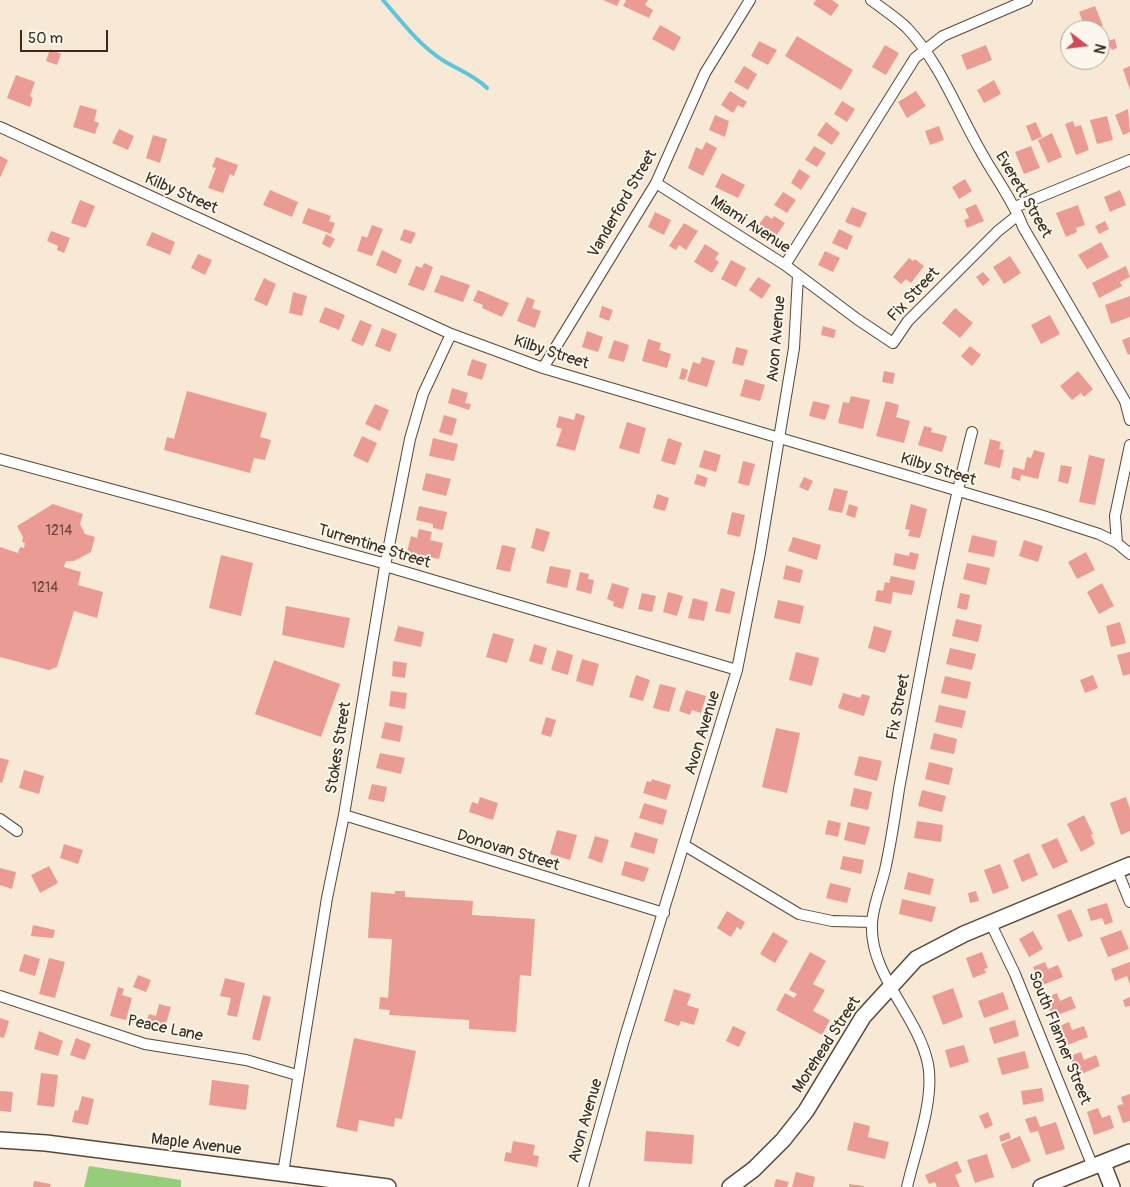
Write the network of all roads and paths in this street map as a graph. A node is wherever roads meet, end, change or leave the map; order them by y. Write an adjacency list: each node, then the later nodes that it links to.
1 (750, 0): 7 (street, Vanderford Street)
2 (871, 0): 4 (street, Everett Street)
3 (1019, 2): 4 (street)
4 (924, 50): 8 (street, Everett Street); 9 (street)
5 (0, 127): 12 (street, Kilby Street)
6 (1130, 160): 8 (street, Fix Street)
7 (656, 183): 9 (street, Miami Avenue); 13 (street, Vanderford Street)
8 (1016, 211): 11 (street, Fix Street); 14 (street, Everett Street)
9 (785, 265): 10 (street, Miami Avenue)
10 (798, 276): 11 (street, Miami Avenue); 16 (street, Avon Avenue)
11 (826, 297)
12 (451, 334): 13 (street, Kilby Street); 22 (street, Stokes Street)
13 (543, 368): 16 (street, Kilby Street)
14 (1130, 420)
15 (972, 432): 19 (street, Fix Street)
16 (778, 437): 19 (street, Kilby Street); 23 (street, Avon Avenue)
17 (1130, 445): 20 (street)
18 (0, 458): 22 (street, Turrentine Street)
19 (957, 491): 20 (street, Kilby Street); 31 (street, Fix Street)
20 (1117, 543): 21 (street)
21 (1130, 554)
22 (385, 566): 23 (street, Turrentine Street); 24 (street, Stokes Street)
23 (737, 670): 27 (street, Avon Avenue)
24 (344, 815): 30 (street, Donovan Street); 35 (street, Stokes Street)
25 (0, 819): 26 (street)
26 (17, 831)
27 (684, 846): 30 (street, Avon Avenue); 31 (street)
28 (1124, 868): 29 (street); 32 (street, Morehead Street)
29 (1130, 902)
30 (664, 913): 42 (street, Avon Avenue)
31 (872, 922): 33 (street, Fix Street)
32 (991, 924): 33 (street, Morehead Street); 38 (street, South Flanner Street)
33 (891, 986): 43 (street, Morehead Street); 44 (street, Fix Street)
34 (0, 996): 35 (street, Peace Lane)
35 (297, 1075): 39 (street, Stokes Street)
36 (0, 1140): 39 (street, Maple Avenue)
37 (1130, 1152): 38 (street)
38 (1098, 1166): 45 (street); 46 (street, South Flanner Street)
39 (283, 1173): 40 (street, Maple Avenue)
40 (359, 1186): 41 (street, Maple Avenue)
41 (388, 1187)
42 (583, 1187)
43 (730, 1187)
44 (907, 1187)
45 (1041, 1187)
46 (1112, 1187)

